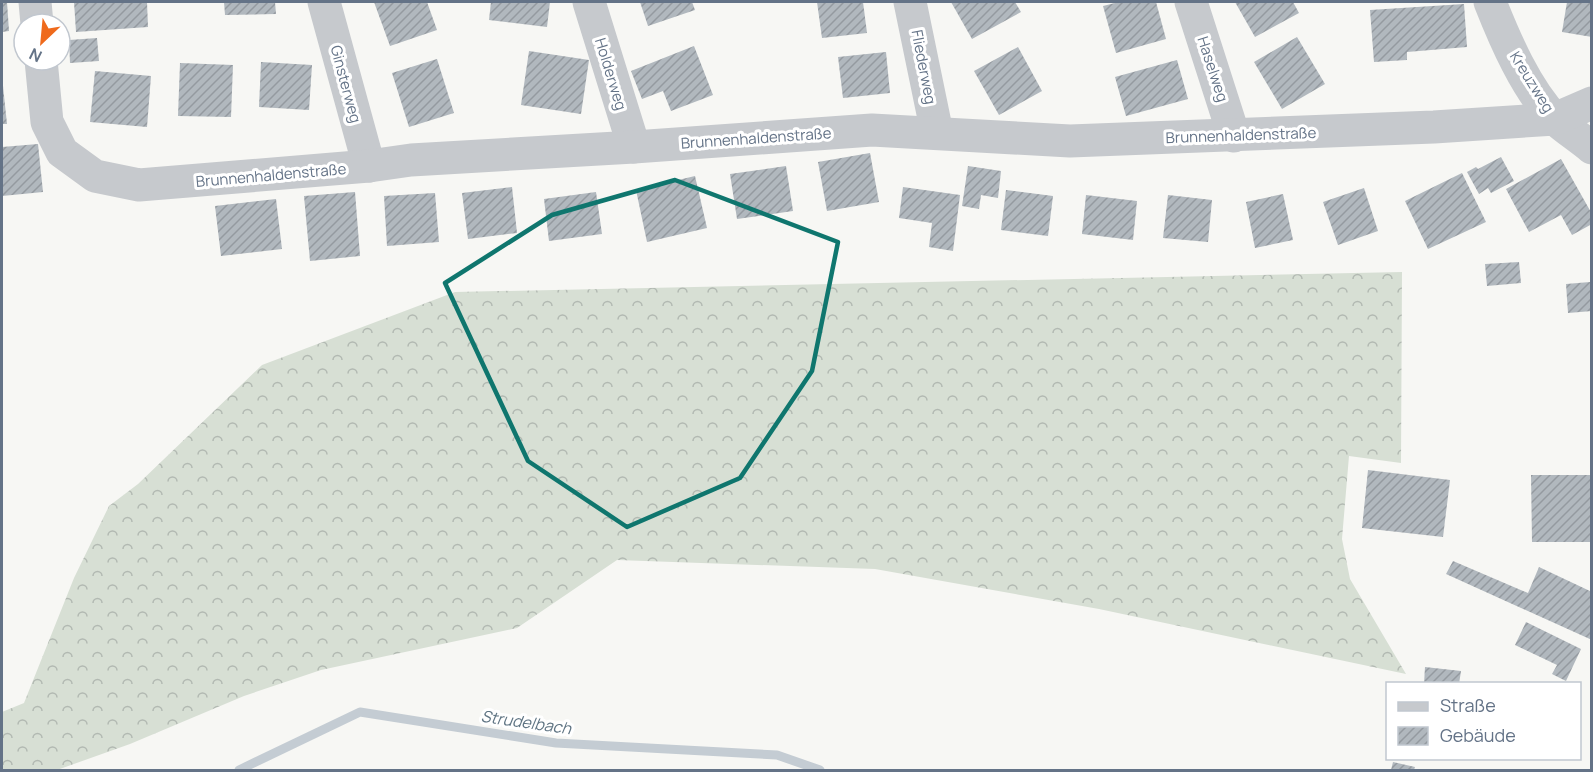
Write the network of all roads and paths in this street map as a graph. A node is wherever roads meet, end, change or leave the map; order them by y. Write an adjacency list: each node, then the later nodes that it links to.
1 (324, 2): 13 (street, Ginsterweg)
2 (590, 2): 11 (street, Holderweg)
3 (910, 2): 9 (street, Fliederweg)
4 (1191, 2): 10 (street, Haselweg)
5 (1490, 2): 8 (street, Kreuzweg)
6 (41, 72): 13 (street, Brunnenhaldenstraße)
7 (1592, 103): 8 (street, Brunnenhaldenstraße)
8 (1555, 119): 10 (street, Brunnenhaldenstraße); 12 (street, Kreuzweg)
9 (937, 133): 10 (street, Brunnenhaldenstraße); 11 (street, Brunnenhaldenstraße)
10 (1234, 136)
11 (633, 147): 13 (street, Brunnenhaldenstraße)
12 (1592, 148)
13 (369, 166)

